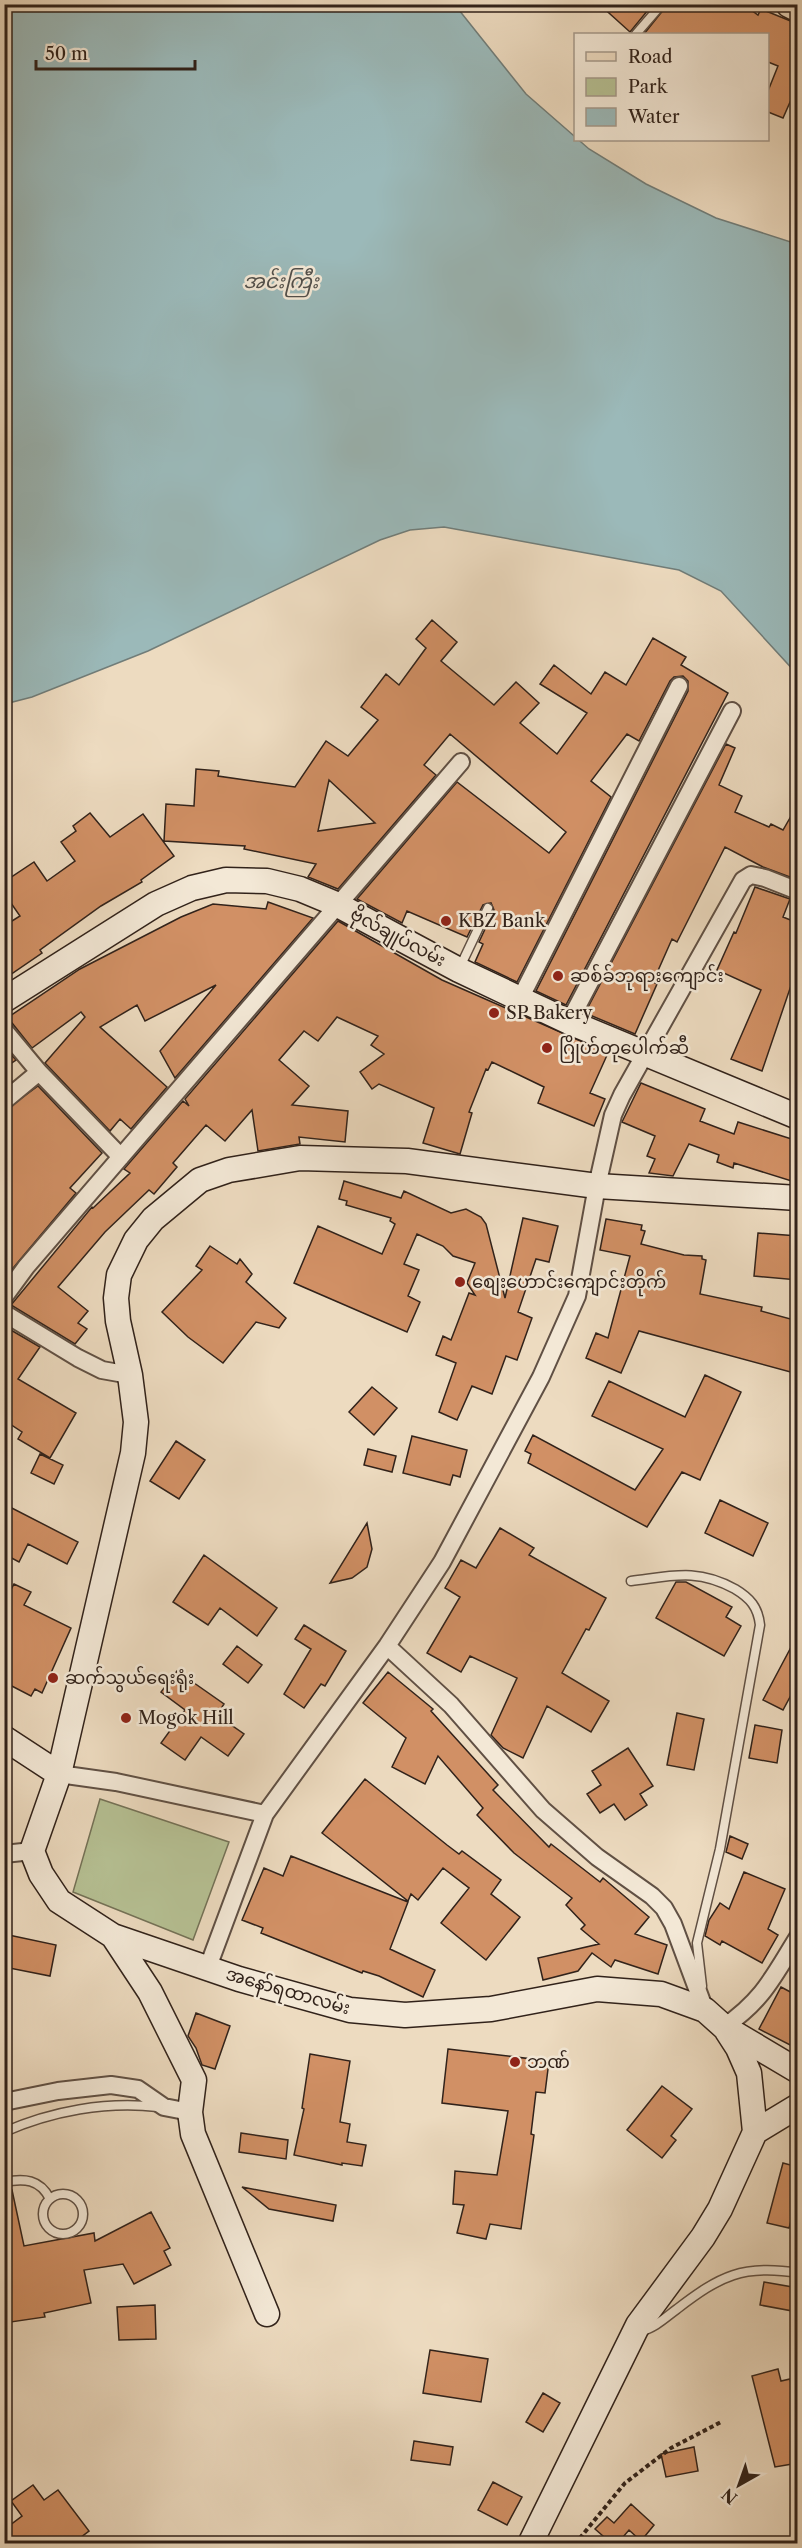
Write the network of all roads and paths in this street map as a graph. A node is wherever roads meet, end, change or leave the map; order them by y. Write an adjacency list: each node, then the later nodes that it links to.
1 (662, 4): 4 (lane)
2 (790, 4): 3 (main road)
3 (798, 8)
4 (637, 33)
5 (679, 686): 12 (street)
6 (732, 711): 14 (street)
7 (461, 762): 9 (street)
8 (798, 891): 16 (street)
9 (336, 903): 11 (street, ဗိုလ်‌ချုပ်‌လမ်း); 13 (street, ဗိုလ်‌ချုပ်‌လမ်း); 20 (street)
10 (488, 908): 11 (lane)
11 (459, 970): 12 (street, ဗိုလ်‌ချုပ်‌လမ်း)
12 (520, 999): 14 (street, ဗိုလ်‌ချုပ်‌လမ်း)
13 (4, 1000)
14 (569, 1022): 16 (street, ဗိုလ်‌ချုပ်‌လမ်း)
15 (4, 1030): 17 (street)
16 (643, 1055): 19 (street, ဗိုလ်‌ချုပ်‌လမ်း); 21 (street)
17 (39, 1072): 18 (street); 20 (street)
18 (4, 1101)
19 (798, 1117)
20 (121, 1157): 23 (street)
21 (597, 1186): 22 (street); 25 (street); 27 (street)
22 (798, 1198)
23 (4, 1297)
24 (4, 1313): 25 (street)
25 (130, 1375): 29 (street)
26 (631, 1581): 36 (lane)
27 (387, 1646): 30 (street); 36 (street)
28 (4, 1738): 29 (street)
29 (59, 1774): 30 (street); 31 (street)
30 (265, 1814): 35 (street)
31 (32, 1851): 32 (street); 33 (street, အ‌နော်‌ရထာလမ်း)
32 (4, 1854)
33 (113, 1936): 35 (street, အ‌နော်‌ရထာလမ်း); 42 (street)
34 (798, 1936): 37 (street)
35 (208, 1967): 36 (street, အ‌နော်‌ရထာလမ်း)
36 (705, 2010): 37 (street, အ‌နော်‌ရထာလမ်း)
37 (724, 2027): 38 (street); 44 (street)
38 (798, 2071)
39 (4, 2102): 41 (street)
40 (798, 2106): 44 (street)
41 (164, 2108): 42 (street); 43 (lane)
42 (190, 2112): 48 (street)
43 (4, 2132)
44 (755, 2132): 49 (street)
45 (4, 2182): 46 (lane)
46 (50, 2199): 46 (lane)
47 (798, 2273): 49 (lane)
48 (267, 2314)
49 (635, 2331): 51 (street)
50 (721, 2422): 52 (path)
51 (530, 2544)
52 (575, 2544)

